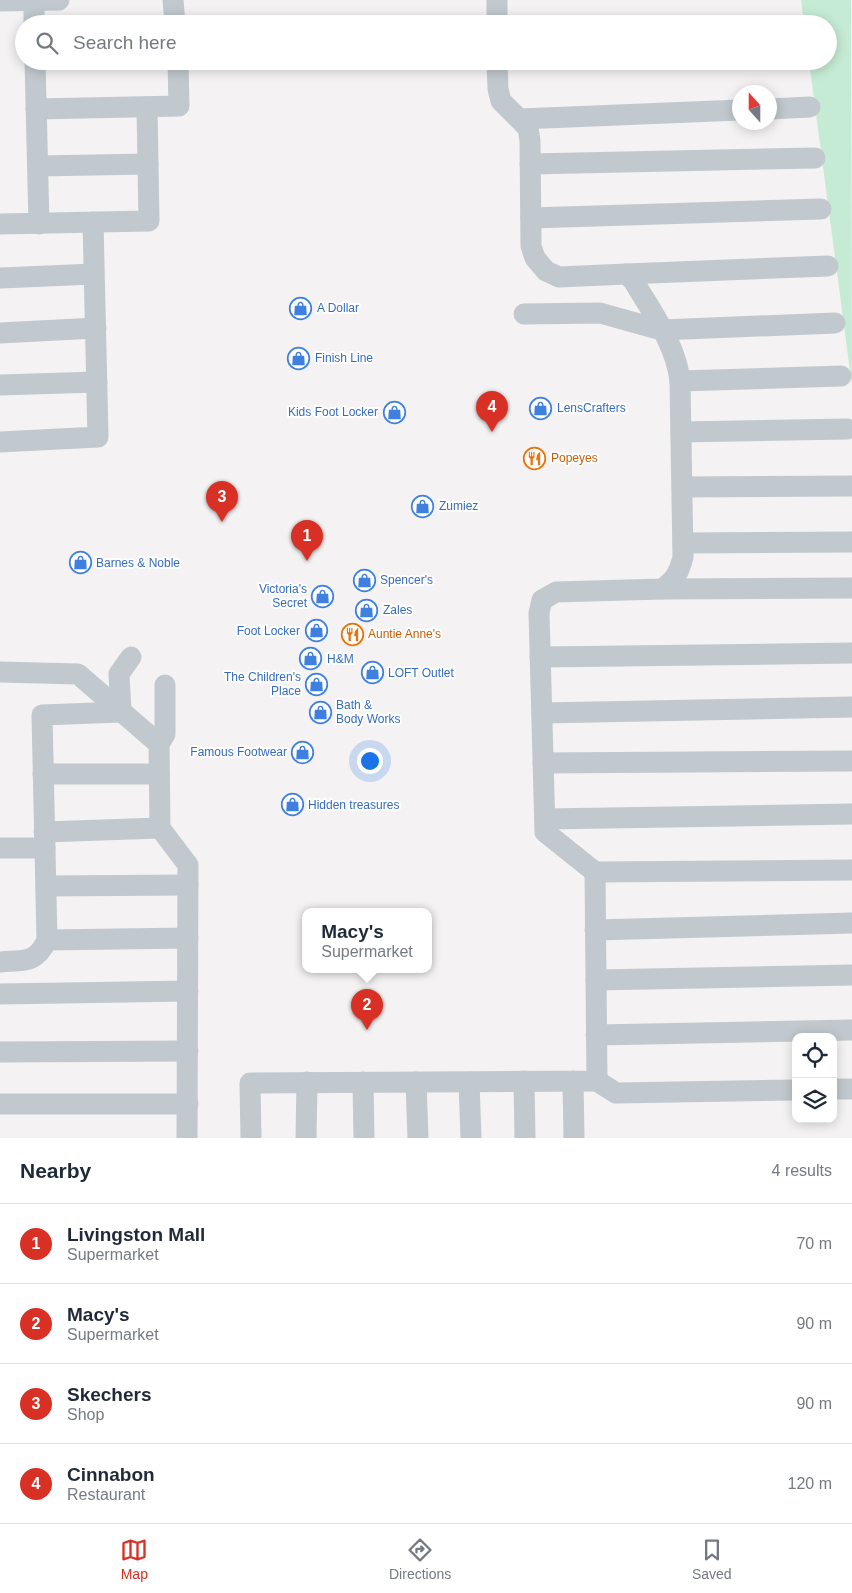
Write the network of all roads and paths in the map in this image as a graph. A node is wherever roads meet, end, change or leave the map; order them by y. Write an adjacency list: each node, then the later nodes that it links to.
1 (34, 0): 2 (lane); 5 (lane); 6 (lane)
2 (59, 0)
3 (173, 0): 7 (lane)
4 (497, 0): 8 (lane)
5 (0, 1)
6 (34, 15)
7 (174, 15)
8 (497, 15)
9 (35, 70): 15 (lane)
10 (178, 70): 12 (lane)
11 (497, 70): 17 (lane)
12 (147, 107): 15 (lane); 19 (lane)
13 (810, 107): 14 (lane)
14 (777, 109)
15 (36, 110): 21 (lane)
16 (732, 110): 17 (lane)
17 (520, 119): 20 (lane)
18 (815, 158): 20 (lane)
19 (148, 164): 21 (lane); 24 (lane)
20 (530, 164): 23 (lane)
21 (38, 166): 26 (lane)
22 (821, 209): 23 (lane)
23 (531, 218): 29 (lane)
24 (93, 222): 26 (lane); 28 (lane)
25 (0, 224): 26 (lane)
26 (39, 224)
27 (828, 266): 29 (lane)
28 (94, 274): 30 (lane); 33 (lane)
29 (626, 274): 34 (lane)
30 (0, 278)
31 (524, 314): 34 (lane)
32 (834, 323): 34 (lane)
33 (96, 328): 35 (lane); 38 (lane)
34 (661, 330): 37 (lane)
35 (0, 333)
36 (840, 376): 37 (lane)
37 (680, 380): 41 (lane)
38 (97, 382): 39 (lane); 42 (lane)
39 (0, 385)
40 (847, 429): 41 (lane)
41 (681, 432): 44 (lane)
42 (0, 442)
43 (852, 486): 44 (lane)
44 (682, 487): 46 (lane)
45 (852, 542): 46 (lane)
46 (683, 543): 48 (lane)
47 (852, 588): 48 (lane)
48 (662, 590): 51 (lane)
49 (852, 653): 51 (lane)
50 (131, 657): 55 (lane)
51 (540, 657): 56 (lane)
52 (0, 672): 55 (lane)
53 (165, 685): 57 (lane)
54 (852, 707): 56 (lane)
55 (121, 712): 57 (lane); 60 (lane)
56 (542, 713): 59 (lane)
57 (159, 744): 61 (lane)
58 (852, 761): 59 (lane)
59 (543, 763): 63 (lane)
60 (43, 774): 61 (lane); 65 (lane)
61 (159, 774): 64 (lane)
62 (852, 814): 63 (lane)
63 (545, 819): 68 (lane)
64 (160, 828): 65 (lane); 70 (lane)
65 (45, 840): 66 (lane); 69 (lane)
66 (0, 848)
67 (852, 870): 68 (lane)
68 (595, 872): 72 (lane)
69 (46, 886): 70 (lane); 74 (lane)
70 (188, 886): 73 (lane)
71 (852, 923): 72 (lane)
72 (595, 930): 77 (lane)
73 (188, 938): 74 (lane); 78 (lane)
74 (47, 940): 75 (lane)
75 (0, 962)
76 (852, 975): 77 (lane)
77 (596, 980): 81 (lane)
78 (188, 992): 79 (lane); 82 (lane)
79 (0, 994)
80 (852, 1030): 81 (lane)
81 (596, 1035): 86 (lane)
82 (188, 1051): 83 (lane); 95 (lane)
83 (0, 1052)
84 (524, 1081): 85 (lane); 90 (lane); 102 (lane)
85 (574, 1081): 86 (lane); 103 (lane)
86 (597, 1081): 93 (lane)
87 (307, 1082): 88 (lane); 97 (lane); 98 (lane)
88 (363, 1082): 89 (lane); 99 (lane)
89 (416, 1082): 90 (lane); 100 (lane)
90 (469, 1082): 101 (lane)
91 (837, 1089): 92 (lane)
92 (852, 1089)
93 (792, 1090)
94 (0, 1104): 95 (lane)
95 (188, 1104): 96 (lane)
96 (188, 1138)
97 (251, 1138)
98 (306, 1138)
99 (364, 1138)
100 (418, 1138)
101 (470, 1138)
102 (525, 1138)
103 (574, 1138)

